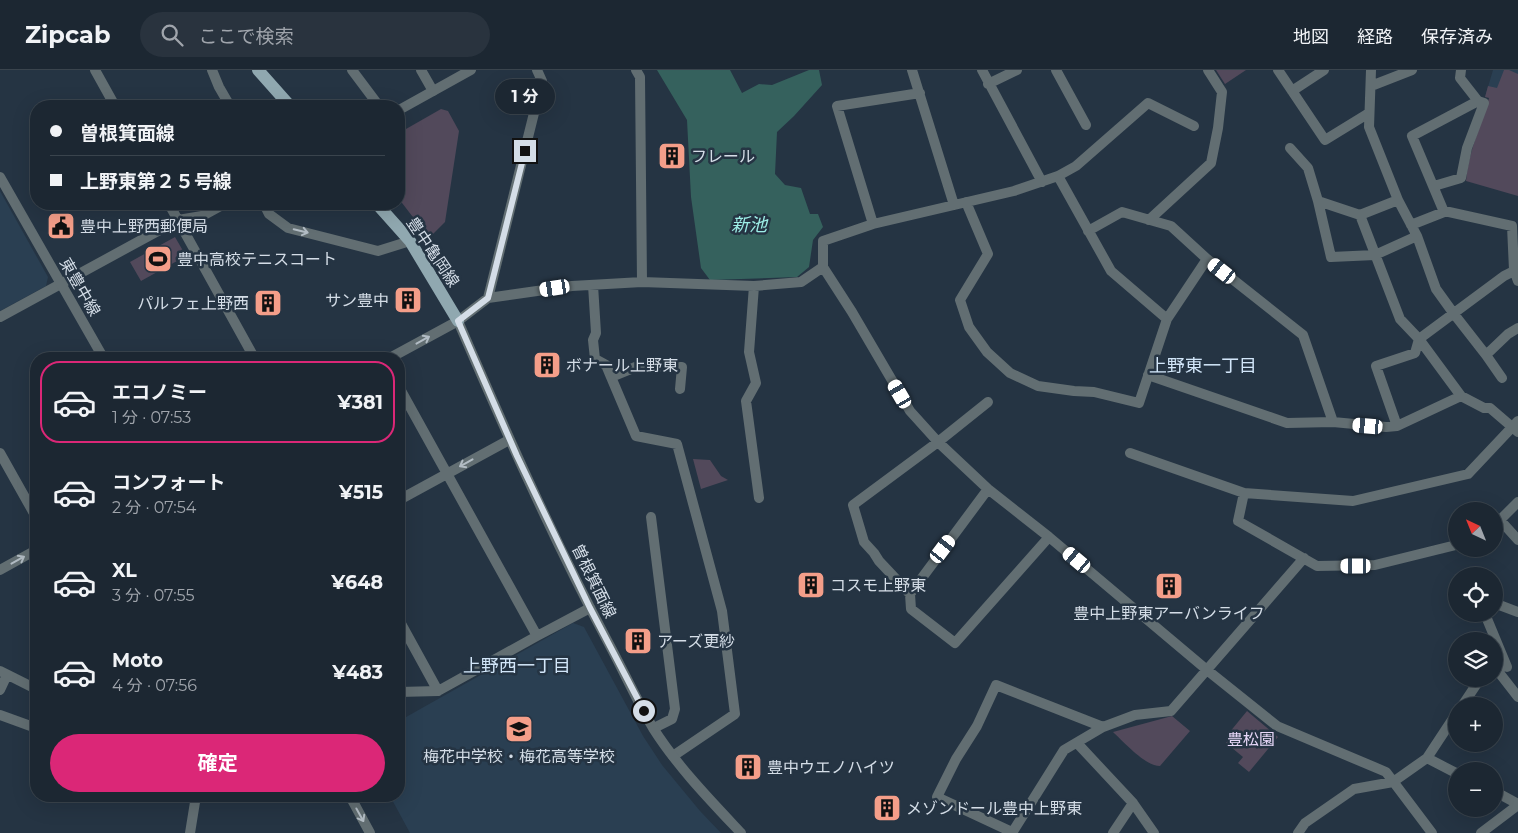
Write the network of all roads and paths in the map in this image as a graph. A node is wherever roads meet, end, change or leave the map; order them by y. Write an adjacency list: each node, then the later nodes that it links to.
1 (95, 70): 24 (street)
2 (212, 70): 25 (street)
3 (258, 70): 26 (main road)
4 (352, 70): 27 (street)
5 (421, 70): 21 (street)
6 (471, 70): 21 (street)
7 (537, 70): 64 (street)
8 (636, 70): 60 (street)
9 (912, 70): 23 (street)
10 (982, 70): 19 (street)
11 (1017, 70): 19 (street)
12 (1056, 70): 31 (street)
13 (1208, 70): 49 (street)
14 (1278, 70): 22 (street)
15 (1324, 70): 22 (street)
16 (1370, 70): 20 (street)
17 (1412, 70): 20 (street)
18 (1461, 70): 28 (street)
19 (988, 84): 36 (street)
20 (1371, 86): 30 (street)
21 (434, 91): 29 (street)
22 (1292, 91): 30 (street)
23 (920, 94): 41 (street); 50 (street)
24 (112, 100)
25 (227, 100)
26 (285, 100)
27 (374, 100)
28 (1478, 101): 37 (street); 37 (street)
29 (405, 107)
30 (1369, 113): 38 (street)
31 (1086, 125)
32 (1194, 126): 34 (street)
33 (1290, 148): 39 (street)
34 (1058, 176): 36 (street); 52 (street)
35 (0, 177): 61 (street, 東豊中線)
36 (1042, 182): 40 (street)
37 (1434, 186): 46 (street)
38 (1398, 200): 47 (street); 51 (street)
39 (1318, 201): 47 (street); 55 (street)
40 (966, 202): 41 (street); 75 (street)
41 (954, 204): 50 (street)
42 (172, 210): 48 (street)
43 (213, 210): 48 (street)
44 (267, 210): 54 (street, one-way to 54)
45 (382, 210): 54 (main road, 豊中亀岡線)
46 (1444, 212): 51 (street); 58 (street)
47 (1360, 215): 55 (street)
48 (178, 220): 61 (street); 72 (street)
49 (1149, 220): 52 (street); 56 (street)
50 (873, 224): 57 (street)
51 (1411, 225): 53 (street)
52 (1088, 231): 67 (street)
53 (1417, 236): 55 (street); 65 (street)
54 (410, 242): 68 (main road, 豊中亀岡線)
55 (1375, 255): 70 (street)
56 (1207, 259): 67 (street); 82 (street)
57 (822, 268): 63 (street); 86 (street)
58 (1516, 270): 59 (street); 65 (street)
59 (1518, 281)
60 (642, 282): 62 (street); 63 (street)
61 (60, 283): 66 (street); 71 (street, 東豊中線)
62 (593, 285): 64 (street); 76 (street)
63 (754, 286): 93 (street)
64 (488, 298): 68 (street)
65 (1454, 314): 70 (street); 74 (street)
66 (0, 317)
67 (1167, 319): 75 (street)
68 (458, 321): 73 (street, one-way to 68); 85 (street, 曽根箕面線)
69 (1518, 328): 74 (street)
70 (1419, 339): 79 (street); 83 (street)
71 (100, 352)
72 (250, 352)
73 (401, 352)
74 (1486, 355): 77 (street)
75 (1148, 375): 82 (street)
76 (611, 377): 78 (street); 127 (street)
77 (1502, 378)
78 (680, 389)
79 (1461, 396): 83 (street); 84 (street)
80 (405, 398): 89 (street)
81 (988, 402): 86 (street)
82 (1333, 422): 83 (street)
83 (1397, 426)
84 (1516, 427): 91 (street)
85 (509, 440): 89 (street, one-way to 89); 107 (street, 曽根箕面線)
86 (938, 442): 90 (street); 105 (street)
87 (0, 453): 95 (street)
88 (1130, 453): 91 (street)
89 (448, 474): 92 (street); 110 (street)
90 (988, 489): 99 (street); 105 (street)
91 (1244, 493): 103 (street)
92 (405, 497)
93 (759, 498)
94 (1518, 502): 97 (street)
95 (30, 506)
96 (651, 517): 125 (street)
97 (1503, 517)
98 (1503, 528): 100 (street)
99 (1049, 537): 105 (street); 113 (street)
100 (1518, 540)
101 (1448, 547): 103 (street)
102 (30, 553): 104 (street, one-way to 102)
103 (1304, 558): 113 (street)
104 (0, 570)
105 (910, 594)
106 (1503, 606): 108 (street)
107 (590, 608): 110 (street); 125 (street, 曽根箕面線)
108 (1518, 612)
109 (405, 631): 118 (street)
110 (537, 636): 118 (street)
111 (1518, 665): 112 (street)
112 (1503, 669)
113 (1207, 670): 124 (street); 130 (street)
114 (4, 673): 116 (street); 117 (street)
115 (1503, 676): 120 (street)
116 (30, 686)
117 (0, 690)
118 (438, 691): 119 (street)
119 (405, 692)
120 (1518, 697)
121 (0, 715): 122 (street)
122 (30, 726)
123 (1448, 726): 128 (street)
124 (1103, 727): 126 (street); 136 (street)
125 (654, 728): 127 (street, 曽根箕面線)
126 (1077, 743): 134 (street); 136 (street)
127 (673, 756): 139 (street, 曽根箕面線)
128 (1427, 758): 129 (street); 130 (street)
129 (1448, 769)
130 (1393, 782): 142 (street); 143 (street)
131 (1503, 796): 135 (street)
132 (195, 802): 137 (street)
133 (353, 802): 138 (street, one-way to 138)
134 (1133, 803): 140 (street); 141 (street)
135 (1518, 804): 144 (street)
136 (1012, 832)
137 (190, 833)
138 (370, 833)
139 (741, 833)
140 (1113, 833)
141 (1154, 833)
142 (1298, 833)
143 (1432, 833)
144 (1481, 833)

